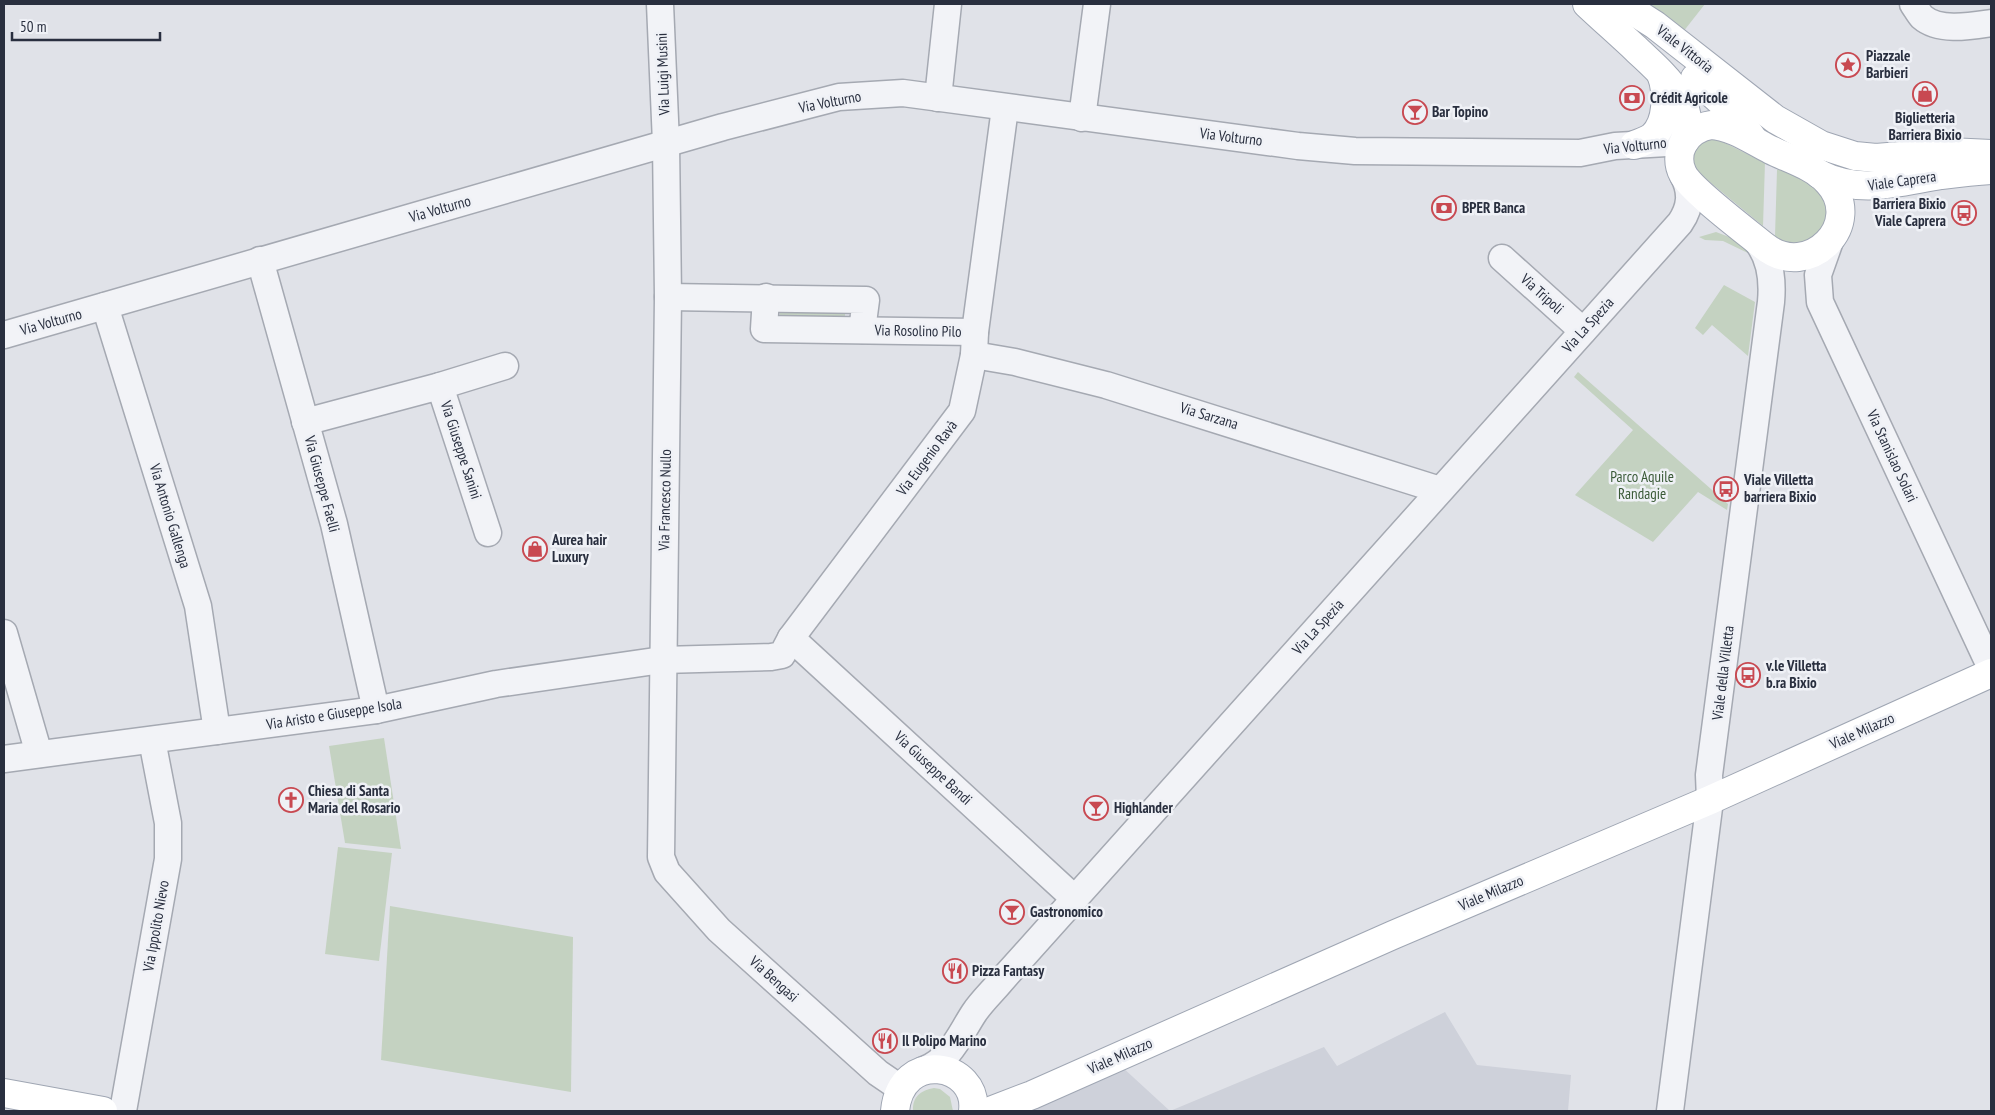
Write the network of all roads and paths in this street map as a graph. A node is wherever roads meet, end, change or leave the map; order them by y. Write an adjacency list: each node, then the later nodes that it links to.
1 (660, 4): 13 (street, Via Luigi Musini)
2 (948, 4): 9 (street)
3 (1097, 4): 11 (street)
4 (1587, 4): 8 (main road)
5 (1622, 4): 15 (main road, Viale Vittoria); 16 (main road, Viale Vittoria)
6 (1913, 4): 7 (street)
7 (1991, 23)
8 (1659, 70): 12 (main road); 14 (main road)
9 (938, 98): 10 (street, Via Volturno); 13 (street, Via Volturno)
10 (1005, 108): 11 (street, Via Volturno); 29 (street, Via Eugenio Ravà)
11 (1082, 118): 14 (street, Via Volturno)
12 (1684, 142): 14 (street, Via Volturno); 15 (main road); 20 (main road)
13 (666, 143): 24 (street, Via Volturno); 25 (street, Via Francesco Nullo)
14 (1634, 145)
15 (1762, 145): 19 (main road)
16 (1821, 145): 17 (main road, Viale Caprera)
17 (1991, 154)
18 (1991, 170): 19 (main road, Viale Caprera)
19 (1815, 172): 22 (main road)
20 (1683, 174): 21 (main road); 27 (street, Via La Spezia)
21 (1754, 238): 22 (main road); 45 (street, Viale della Villetta)
22 (1830, 241): 38 (street, Via Stanislao Solari)
23 (1502, 258): 27 (street, Via Tripoli)
24 (260, 260): 26 (street, Via Volturno); 32 (street, Via Giuseppe Faelli)
25 (668, 296): 29 (street, Via Rosolino Pilo); 37 (street, Via Francesco Nullo)
26 (105, 306): 28 (street, Via Volturno); 41 (street, Via Antonio Gallenga)
27 (1583, 331): 33 (street, Via La Spezia)
28 (4, 335)
29 (974, 344): 33 (street, Via Sarzana); 36 (street, Via Eugenio Ravà)
30 (505, 366): 31 (street)
31 (440, 386): 32 (street, Via Giuseppe Sanini); 34 (street, Via Giuseppe Sanini)
32 (305, 422): 40 (street, Via Giuseppe Faelli)
33 (1440, 490): 47 (street, Via La Spezia)
34 (488, 533)
35 (4, 633): 43 (street)
36 (791, 638): 37 (street, Via Eugenio Ravà); 47 (street, Via Giuseppe Bandi)
37 (662, 660): 40 (street, Via Aristo e Giuseppe Isola); 46 (street, Via Francesco Nullo)
38 (1991, 668)
39 (1991, 673): 45 (main road, Viale Milazzo)
40 (376, 710): 41 (street, Via Aristo e Giuseppe Isola)
41 (217, 731): 42 (street, Via Aristo e Giuseppe Isola)
42 (152, 740): 43 (street, Via Aristo e Giuseppe Isola); 52 (street, Via Ippolito Nievo)
43 (39, 754): 44 (street, Via Aristo e Giuseppe Isola)
44 (4, 759)
45 (1710, 800): 54 (main road, Viale Milazzo); 55 (street, Viale della Villetta)
46 (661, 857): 50 (street, Via Bengasi)
47 (1075, 899): 48 (street, Via La Spezia)
48 (924, 1070): 50 (main road, Via La Spezia); 53 (main road)
49 (4, 1093): 51 (main road)
50 (894, 1102)
51 (103, 1111)
52 (123, 1111)
53 (973, 1111)
54 (990, 1111)
55 (1670, 1111)

